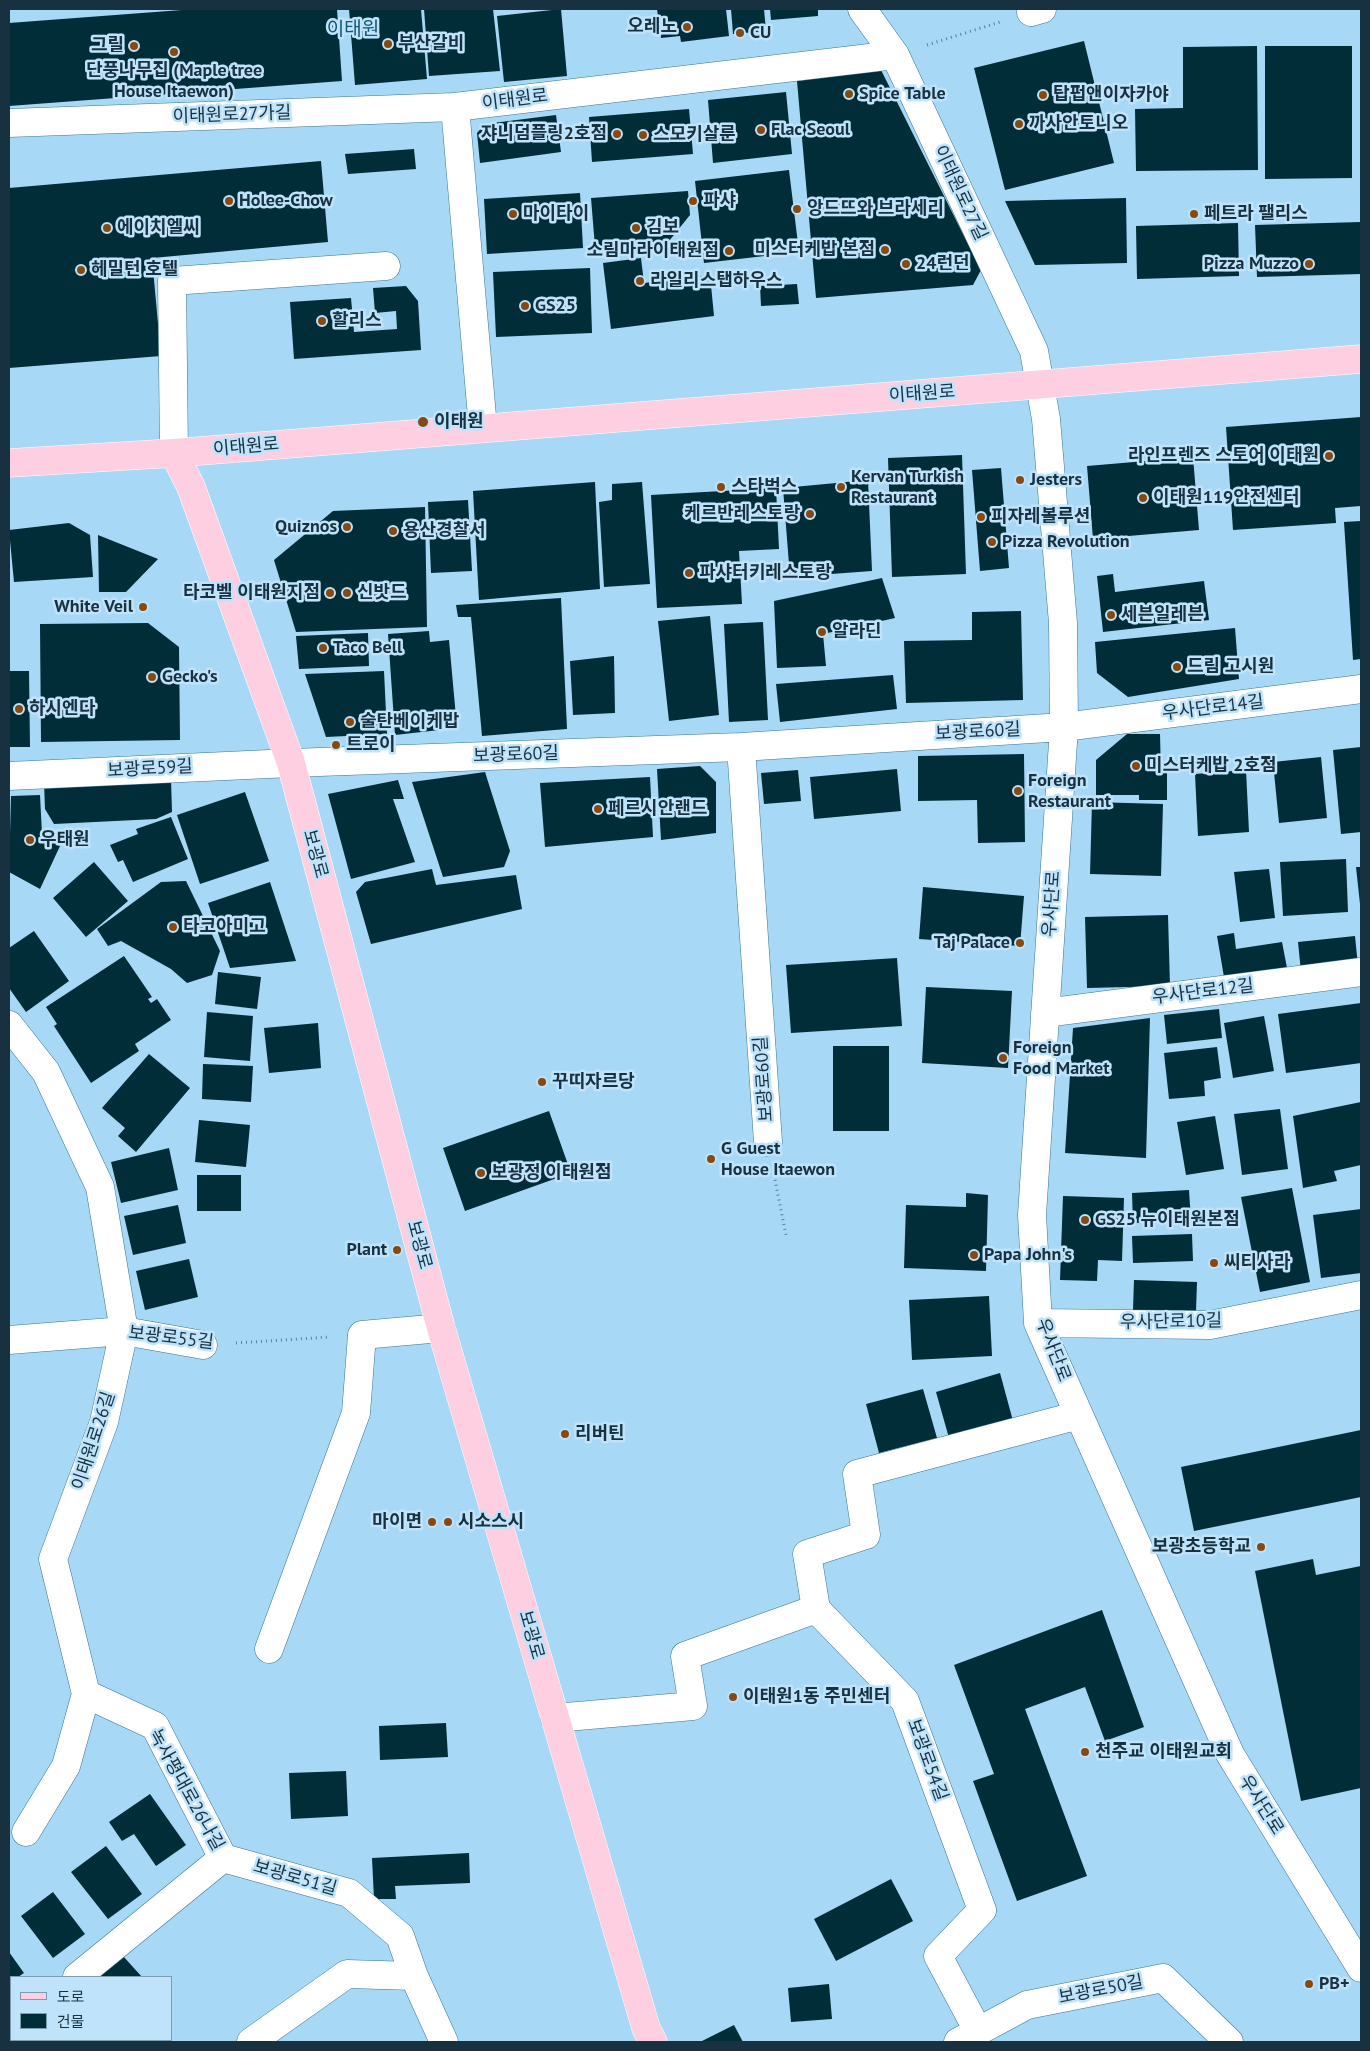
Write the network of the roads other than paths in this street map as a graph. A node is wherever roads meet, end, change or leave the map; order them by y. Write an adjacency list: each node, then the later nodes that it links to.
1 (862, 9): 2 (street, 이태원로27길)
2 (895, 55): 3 (street, 이태원로); 7 (street, 이태원로27길)
3 (455, 108): 4 (street, 이태원로27가길); 8 (street)
4 (9, 123)
5 (386, 266): 9 (street)
6 (1361, 359): 7 (main road, 이태원로)
7 (1041, 385): 8 (main road, 이태원로); 12 (street, 우사단로)
8 (483, 428): 9 (main road, 이태원로)
9 (174, 453): 10 (main road, 이태원로); 14 (main road, 보광로)
10 (9, 463)
11 (1361, 689): 12 (street, 우사단로14길)
12 (1064, 727): 13 (street, 보광로60길); 17 (street, 우사단로)
13 (741, 747): 14 (street, 보광로60길); 19 (street, 보광로60길)
14 (291, 763): 15 (street, 보광로59길); 22 (main road, 보광로)
15 (9, 776)
16 (1361, 972): 17 (street, 우사단로12길)
17 (1045, 1012): 21 (street, 우사단로)
18 (9, 1025): 23 (street, 이태원로26길)
19 (768, 1142)
20 (1361, 1295): 21 (street, 우사단로10길)
21 (1038, 1323): 26 (street, 우사단로)
22 (441, 1328): 28 (street); 30 (main road, 보광로)
23 (124, 1331): 24 (street, 보광로55길); 25 (street, 보광로55길); 29 (street, 이태원로26길)
24 (9, 1340)
25 (203, 1345)
26 (1079, 1415): 27 (street); 33 (street, 우사단로)
27 (816, 1609): 30 (street); 36 (street, 보광로54길)
28 (269, 1649)
29 (86, 1694): 31 (street, 이태원로26길); 32 (street, 녹사평대로26나길)
30 (555, 1718): 39 (main road, 보광로)
31 (26, 1832)
32 (223, 1858): 34 (street, 녹사평대로26나길); 35 (street, 보광로51길)
33 (1361, 1968)
34 (78, 1976)
35 (414, 1976): 37 (street); 38 (street, 보광로51길)
36 (968, 2037): 40 (street, 보광로50길)
37 (251, 2042)
38 (444, 2042)
39 (652, 2042)
40 (1229, 2042)

